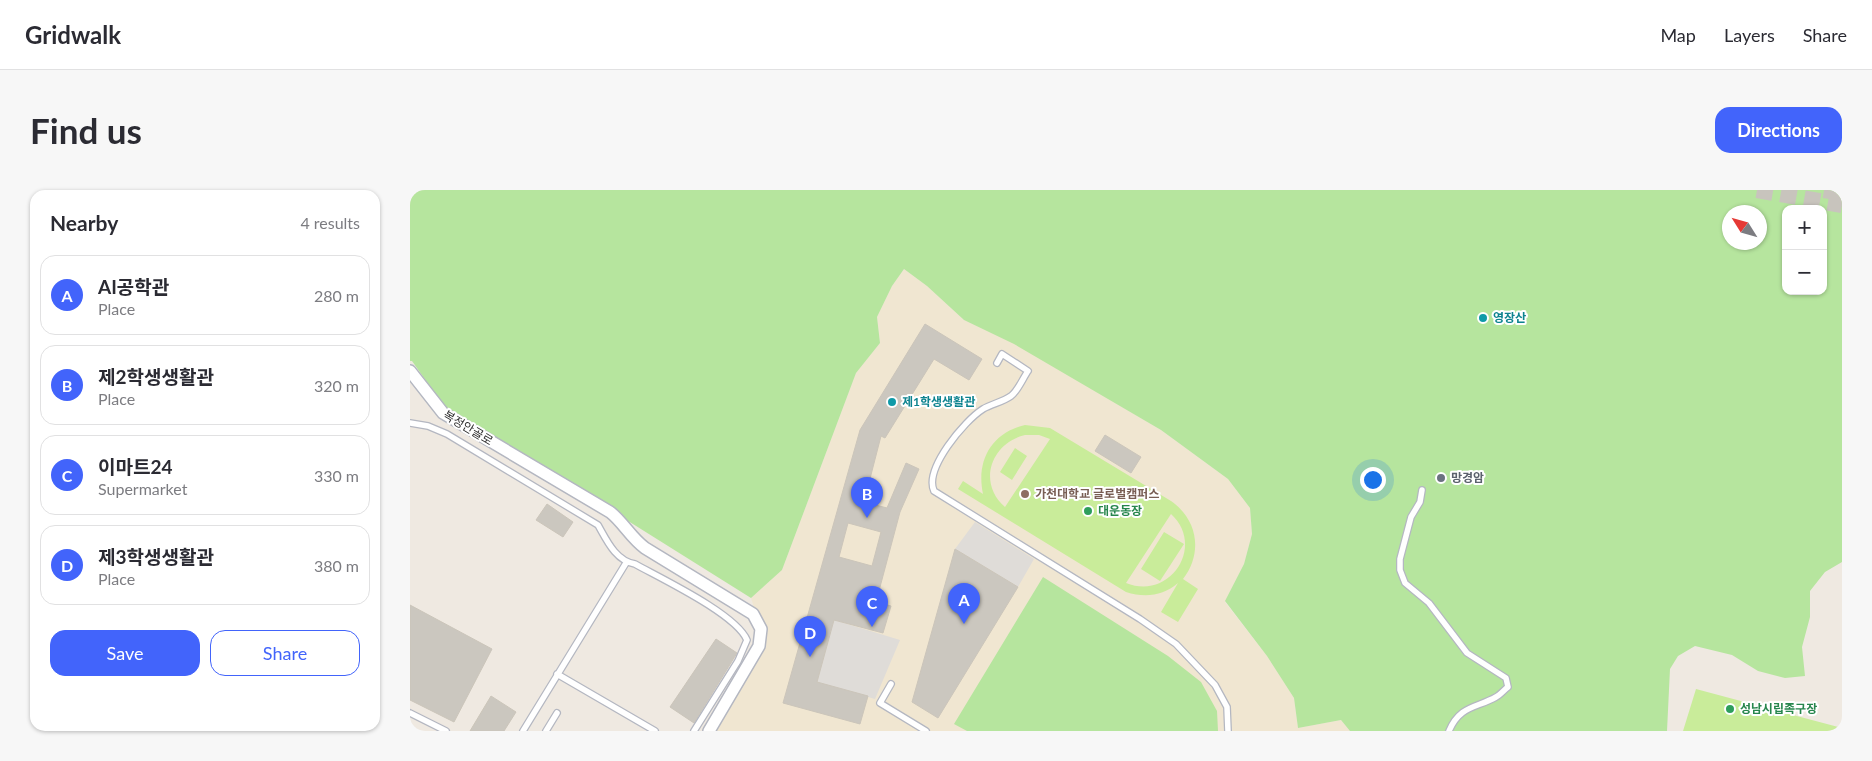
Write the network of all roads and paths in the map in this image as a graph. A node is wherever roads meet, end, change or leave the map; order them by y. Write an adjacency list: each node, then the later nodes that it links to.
1 (997, 363): 17 (lane)
2 (410, 371): 15 (street, 복정안골로)
3 (410, 424): 5 (lane)
4 (1422, 490): 18 (lane)
5 (626, 563): 6 (lane); 14 (lane)
6 (556, 674): 11 (lane); 13 (lane)
7 (891, 684): 16 (lane)
8 (410, 713): 10 (lane)
9 (557, 713): 12 (lane)
10 (446, 731)
11 (523, 731)
12 (546, 731)
13 (655, 731)
14 (694, 731)
15 (709, 731)
16 (926, 731)
17 (1228, 731)
18 (1449, 731)

